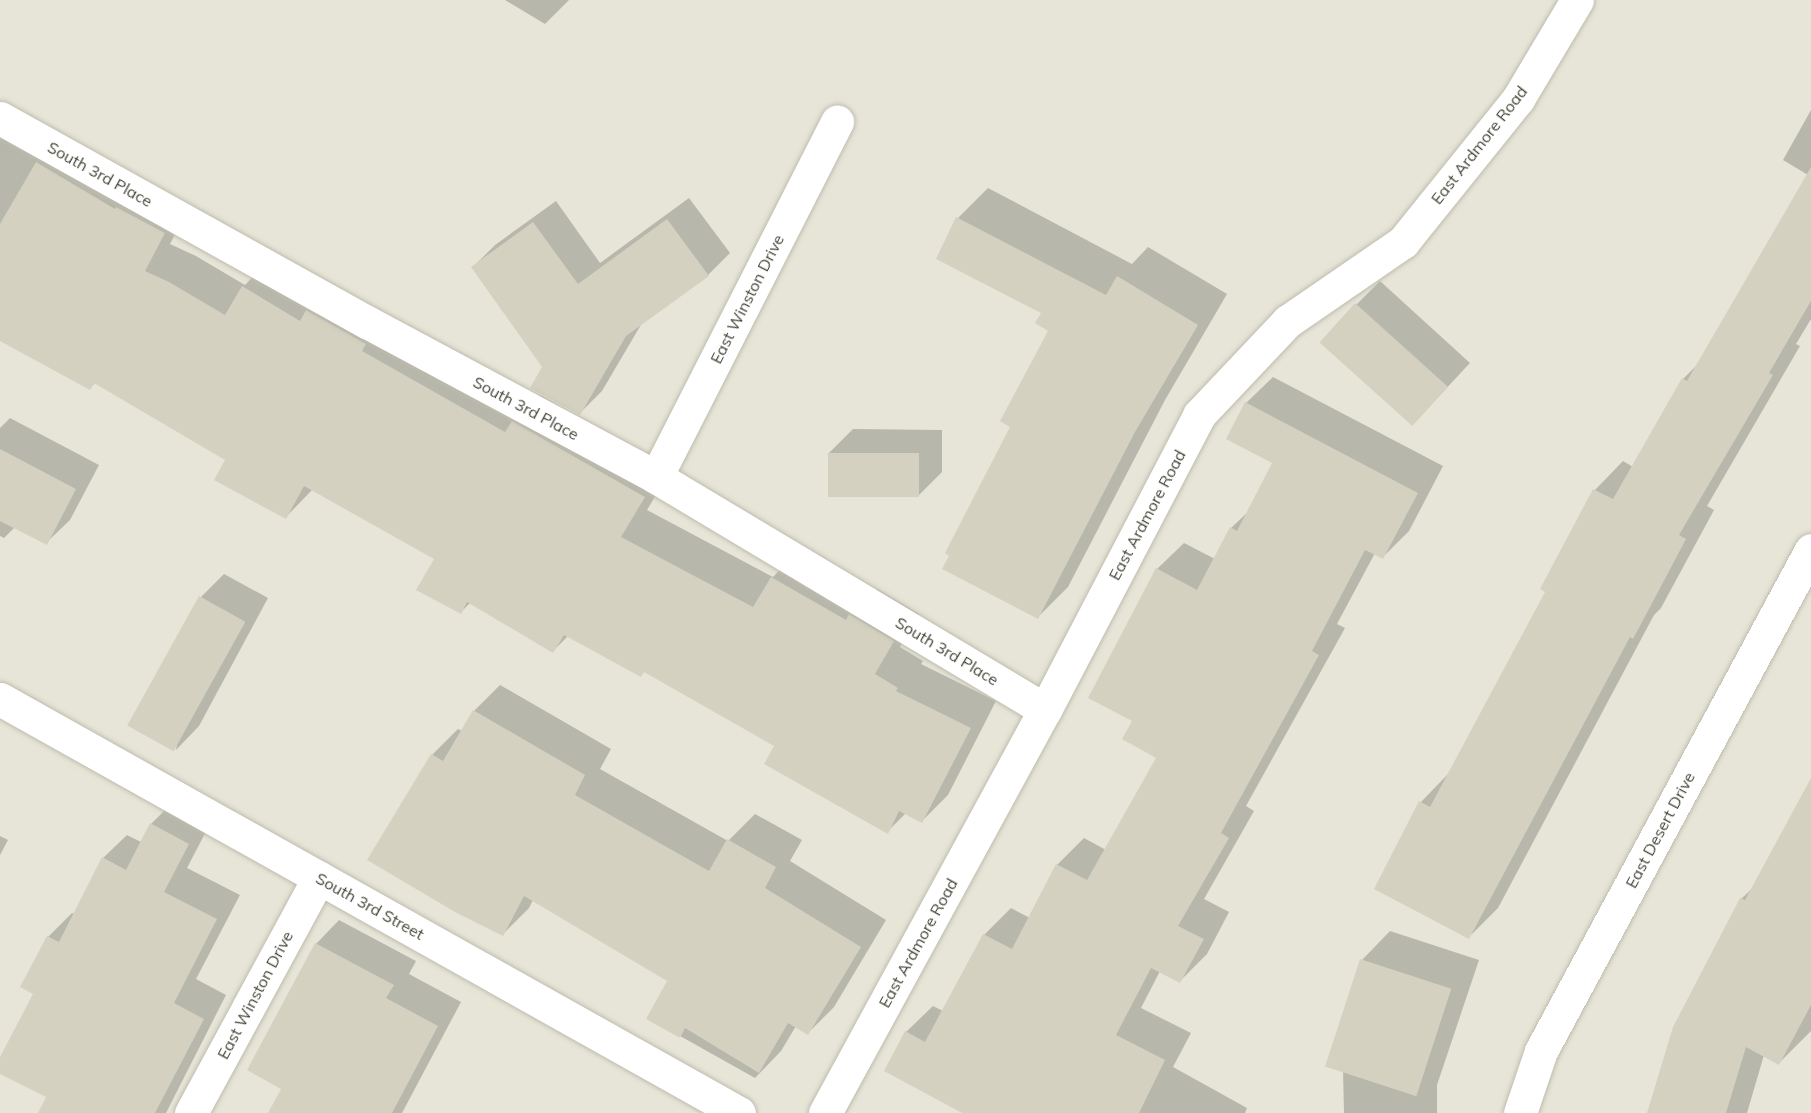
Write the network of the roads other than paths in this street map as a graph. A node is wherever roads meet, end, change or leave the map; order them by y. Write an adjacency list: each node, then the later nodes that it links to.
1 (1577, 0): 7 (street, East Ardmore Road)
2 (0, 118): 4 (street, South 3rd Place)
3 (837, 121): 4 (street, East Winston Drive)
4 (656, 477): 7 (street, South 3rd Place)
5 (1811, 550): 12 (street, East Desert Drive)
6 (0, 699): 8 (street, South 3rd Street)
7 (1045, 710): 11 (street, East Ardmore Road)
8 (319, 877): 9 (street, East Winston Drive); 10 (street, South 3rd Street)
9 (191, 1113)
10 (739, 1113)
11 (825, 1113)
12 (1520, 1113)

